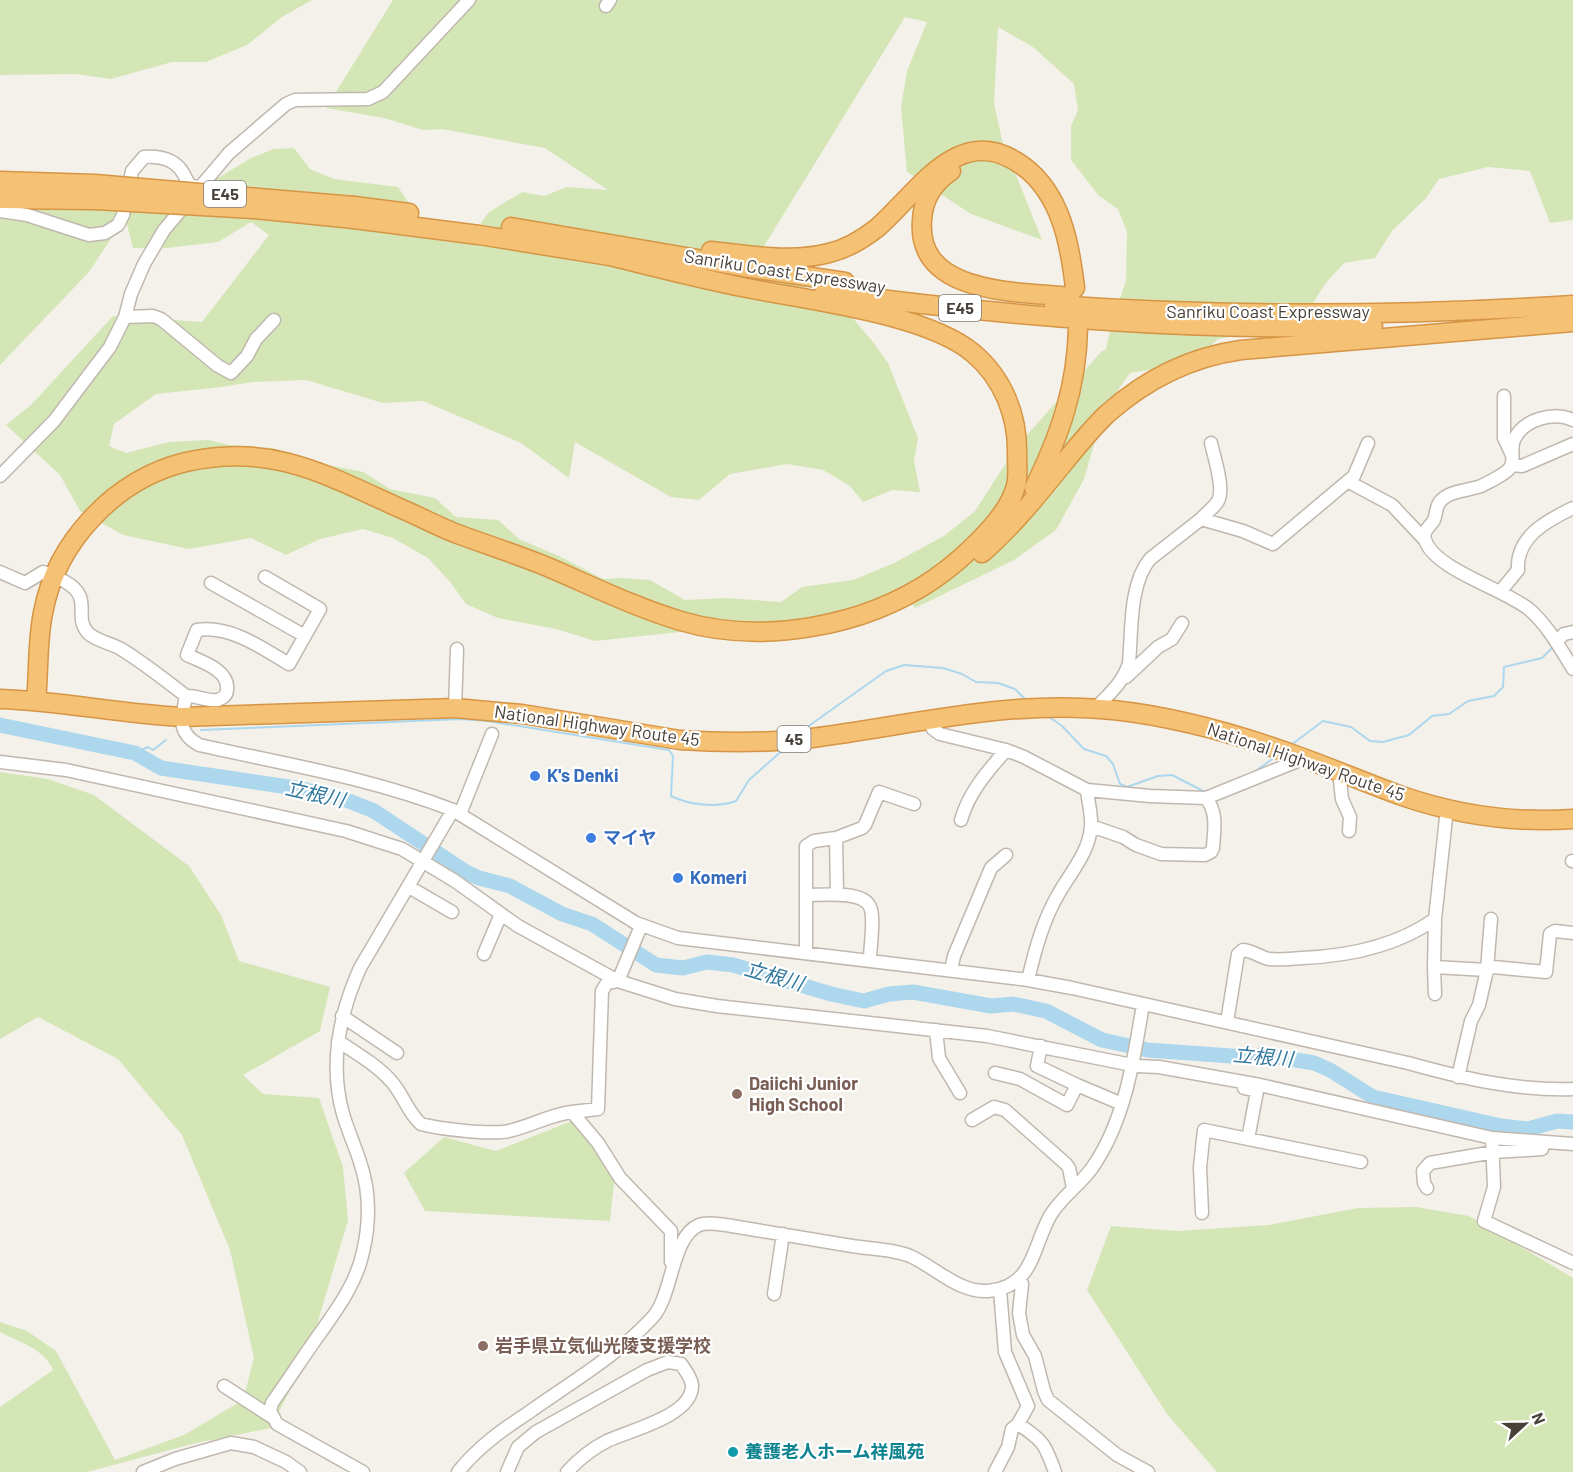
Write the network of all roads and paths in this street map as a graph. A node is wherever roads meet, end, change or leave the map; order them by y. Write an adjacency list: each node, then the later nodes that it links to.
1 (469, 0): 3 (street)
2 (0, 181): 4 (highway, Sanriku Coast Expressway / E45)
3 (201, 186): 6 (street); 10 (street)
4 (96, 192): 5 (highway, Sanriku Coast Expressway / E45); 7 (highway, Sanriku Coast Expressway / E45, bridge)
5 (0, 199)
6 (0, 211)
7 (610, 250): 9 (highway, Sanriku Coast Expressway / E45); 9 (highway); 12 (highway, Sanriku Coast Expressway / E45); 23 (highway)
8 (1573, 305): 9 (highway, Sanriku Coast Expressway / E45)
9 (1189, 312)
10 (125, 317): 11 (street); 20 (street)
11 (274, 320)
12 (1573, 322): 23 (highway)
13 (1073, 326): 23 (highway)
14 (1504, 396): 19 (street)
15 (1573, 420): 19 (street)
16 (1211, 443): 24 (street)
17 (1368, 443): 21 (street)
18 (1573, 444): 19 (street)
19 (1512, 460): 25 (street)
20 (0, 476)
21 (1349, 482): 24 (street); 25 (street)
22 (1573, 508): 31 (street)
23 (1010, 515): 41 (highway)
24 (1201, 519): 38 (street)
25 (1424, 539): 31 (street)
26 (0, 572): 27 (street)
27 (46, 573)
28 (265, 577): 34 (street)
29 (64, 581): 39 (street)
30 (212, 583): 34 (street)
31 (1500, 592): 35 (street)
32 (1182, 623): 38 (street)
33 (1573, 632): 35 (street)
34 (304, 636): 39 (street)
35 (1556, 642): 37 (street)
36 (457, 649): 42 (street)
37 (1573, 669)
38 (1121, 682): 43 (street)
39 (186, 696): 44 (street)
40 (0, 699): 41 (highway, National Highway Route 45 / 45)
41 (36, 701): 44 (highway, National Highway Route 45 / 45)
42 (455, 708): 44 (highway, National Highway Route 45 / 45); 45 (highway, National Highway Route 45 / 45)
43 (1095, 709): 45 (highway, National Highway Route 45 / 45); 48 (highway, National Highway Route 45 / 45)
44 (183, 717): 55 (street)
45 (927, 719): 47 (street)
46 (492, 734): 55 (street)
47 (1005, 750): 51 (street); 57 (street)
48 (1305, 758): 50 (highway, National Highway Route 45 / 45); 52 (street)
49 (0, 762): 62 (street)
50 (1339, 771): 54 (highway, National Highway Route 45 / 45); 59 (street)
51 (1087, 790): 52 (street); 58 (street)
52 (1206, 798): 58 (street)
53 (914, 804): 60 (street)
54 (1446, 809): 56 (highway, National Highway Route 45 / 45); 68 (street)
55 (453, 814): 62 (street); 70 (street)
56 (1573, 819)
57 (961, 820)
58 (1091, 826): 79 (street)
59 (1349, 831)
60 (836, 838): 64 (street); 65 (street)
61 (1006, 855): 76 (street)
62 (425, 859): 63 (street); 67 (street)
63 (409, 887): 66 (street); 82 (street)
64 (837, 894): 65 (street); 74 (street)
65 (807, 895): 72 (street)
66 (452, 912)
67 (501, 914): 73 (street); 78 (street)
68 (1436, 919): 75 (street); 83 (street)
69 (1491, 919): 77 (street)
70 (638, 931): 72 (street); 78 (street)
71 (1573, 933): 77 (street)
72 (806, 953): 74 (street)
73 (484, 954)
74 (870, 959): 76 (street)
75 (1434, 967): 77 (street); 80 (street)
76 (951, 970): 79 (street)
77 (1487, 970): 90 (street)
78 (619, 978): 84 (street); 95 (street)
79 (1028, 980): 81 (street)
80 (1435, 994)
81 (1142, 1010): 83 (street); 88 (street)
82 (342, 1016): 85 (street); 87 (street)
83 (1227, 1022): 90 (street)
84 (936, 1030): 86 (street); 93 (street)
85 (338, 1041): 95 (street); 112 (street)
86 (1041, 1046): 88 (street); 91 (street)
87 (397, 1053)
88 (1134, 1065): 94 (street); 97 (street); 98 (street)
89 (995, 1073): 91 (street)
90 (1458, 1077): 92 (street)
91 (1077, 1085): 94 (street)
92 (1573, 1089)
93 (960, 1093)
94 (1122, 1104): 102 (street)
95 (572, 1112): 107 (street)
96 (972, 1120): 102 (street)
97 (1492, 1138): 99 (street); 100 (street)
98 (1248, 1139): 101 (street); 104 (street)
99 (1569, 1144): 100 (street)
100 (1494, 1152): 103 (street); 106 (street)
101 (1361, 1162)
102 (1073, 1188): 108 (street)
103 (1427, 1188)
104 (1202, 1213)
105 (783, 1234): 107 (street); 109 (street); 110 (street)
106 (1573, 1263)
107 (670, 1280): 118 (street)
108 (1020, 1280): 109 (street); 124 (street)
109 (1000, 1290): 113 (street)
110 (774, 1294)
111 (224, 1386): 112 (street)
112 (272, 1416): 117 (street)
113 (1018, 1424): 114 (street); 121 (street)
114 (1049, 1456): 122 (street); 123 (street)
115 (143, 1472): 116 (street)
116 (300, 1472)
117 (363, 1472)
118 (458, 1472)
119 (507, 1472): 120 (street)
120 (567, 1472)
121 (995, 1472)
122 (1047, 1472)
123 (1055, 1472)
124 (1148, 1472)

